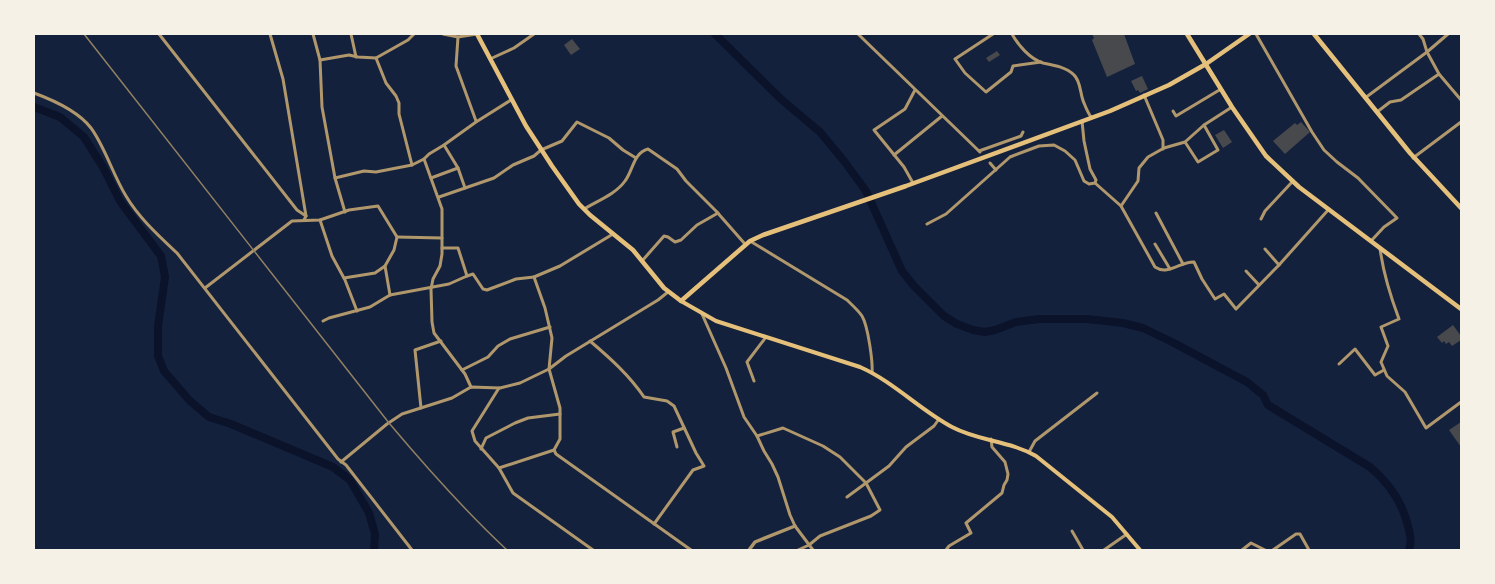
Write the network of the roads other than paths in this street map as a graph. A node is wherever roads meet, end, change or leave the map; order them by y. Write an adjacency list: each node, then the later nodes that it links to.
1 (159, 34): 72 (street)
2 (270, 34): 72 (street)
3 (313, 34): 23 (street)
4 (351, 34): 20 (street)
5 (414, 34): 21 (street)
6 (443, 34): 18 (street)
7 (477, 34): 18 (street); 22 (main road)
8 (534, 34): 22 (street)
9 (858, 34): 28 (street)
10 (993, 34): 24 (street)
11 (1012, 34): 24 (street)
12 (1187, 34): 25 (main road)
13 (1249, 34): 25 (main road)
14 (1256, 34): 81 (street)
15 (1314, 34): 31 (main road)
16 (1419, 34): 19 (street)
17 (1448, 34): 19 (street)
18 (458, 37): 40 (street)
19 (1427, 52): 26 (street); 31 (street)
20 (356, 57): 21 (street); 23 (street)
21 (376, 58): 55 (street)
22 (490, 59): 32 (main road)
23 (320, 60): 58 (street)
24 (1041, 62): 38 (street)
25 (1206, 64): 27 (main road); 30 (main road)
26 (1439, 74): 33 (street); 36 (street)
27 (1221, 89): 34 (main road); 35 (street)
28 (915, 90): 37 (street); 50 (street)
29 (34, 93): 97 (street)
30 (1144, 95): 38 (main road); 47 (street)
31 (1365, 98): 36 (main road)
32 (511, 100): 40 (street); 48 (main road)
33 (1461, 100)
34 (1232, 107): 42 (street); 60 (main road)
35 (1173, 111)
36 (1377, 112): 52 (main road)
37 (942, 116): 43 (street); 50 (street)
38 (1091, 117): 39 (main road)
39 (1082, 120): 61 (street); 62 (main road)
40 (476, 121): 45 (street)
41 (1461, 122): 52 (street)
42 (1204, 125): 44 (street); 44 (street)
43 (1025, 138)
44 (1186, 142): 47 (street)
45 (444, 145): 53 (street); 56 (street)
46 (1028, 145): 49 (street)
47 (1163, 149): 65 (street)
48 (541, 150): 51 (street); 63 (street); 67 (main road)
49 (1029, 150): 57 (street); 61 (street)
50 (894, 155): 62 (street)
51 (636, 158): 67 (street); 70 (street)
52 (1413, 158): 66 (main road)
53 (424, 159): 55 (street); 59 (street)
54 (990, 163): 57 (street)
55 (412, 165): 58 (street)
56 (458, 168): 59 (street); 63 (street)
57 (996, 170): 76 (street)
58 (336, 178): 69 (street)
59 (431, 178): 64 (street)
60 (1293, 181): 68 (main road); 73 (street)
61 (1095, 183): 65 (street)
62 (913, 184): 80 (main road)
63 (465, 188): 64 (street)
64 (439, 197): 79 (street)
65 (1121, 206): 91 (street)
66 (1461, 208)
67 (584, 209): 77 (main road)
68 (1329, 209): 81 (main road); 89 (street)
69 (345, 212): 75 (street); 78 (street)
70 (718, 213): 82 (street); 87 (street)
71 (1156, 214): 88 (street)
72 (306, 216): 74 (street)
73 (1261, 219)
74 (304, 220): 75 (street); 97 (street)
75 (320, 220): 95 (street)
76 (927, 224)
77 (613, 234): 87 (main road); 94 (street)
78 (397, 237): 79 (street); 90 (street)
79 (442, 238): 84 (street)
80 (750, 241): 82 (main road); 114 (street)
81 (1371, 241): 85 (main road)
82 (745, 244): 101 (main road)
83 (1154, 244): 91 (street)
84 (442, 248): 93 (street); 98 (street)
85 (1380, 248): 102 (main road); 113 (street)
86 (1265, 250): 89 (street)
87 (642, 261): 99 (main road)
88 (1183, 264): 91 (street); 96 (street)
89 (1279, 265): 96 (street)
90 (385, 266): 95 (street); 100 (street)
91 (1170, 269)
92 (1246, 271): 96 (street)
93 (467, 276): 94 (street); 98 (street)
94 (534, 277): 106 (street)
95 (344, 278): 103 (street)
96 (1259, 285)
97 (205, 288): 130 (street)
98 (431, 289): 100 (street); 108 (street)
99 (668, 292): 101 (main road); 109 (street)
100 (390, 296): 103 (street)
101 (681, 301): 104 (main road)
102 (1461, 309)
103 (357, 311): 105 (street)
104 (702, 314): 107 (main road); 124 (street)
105 (324, 321)
106 (550, 327): 111 (street); 112 (street)
107 (766, 337): 114 (main road); 115 (street)
108 (441, 341): 112 (street); 120 (street)
109 (590, 341): 111 (street); 123 (street)
110 (1339, 364): 113 (street)
111 (550, 369): 117 (street); 121 (street)
112 (462, 370): 116 (street)
113 (1384, 370): 119 (street)
114 (872, 373): 122 (main road)
115 (754, 381)
116 (471, 387): 117 (street); 120 (street)
117 (500, 388): 127 (street)
118 (1097, 393): 129 (street)
119 (1461, 402)
120 (421, 408): 130 (street)
121 (560, 414): 127 (street); 128 (street)
122 (939, 419): 125 (main road); 132 (street)
123 (684, 428): 126 (street); 134 (street)
124 (757, 436): 132 (street); 135 (street)
125 (991, 440): 129 (main road); 145 (street)
126 (677, 447)
127 (481, 449): 131 (street)
128 (554, 450): 131 (street); 134 (street)
129 (1029, 452): 137 (main road)
130 (341, 462): 139 (street)
131 (499, 468): 140 (street)
132 (866, 483): 133 (street); 138 (street)
133 (847, 497)
134 (654, 524): 141 (street)
135 (795, 526): 138 (street); 142 (street)
136 (1072, 531): 146 (street)
137 (1127, 534): 147 (street); 148 (main road)
138 (809, 545): 143 (street); 144 (street)
139 (412, 550)
140 (592, 550)
141 (691, 550)
142 (748, 550)
143 (798, 550)
144 (813, 550)
145 (946, 550)
146 (1084, 550)
147 (1104, 550)
148 (1140, 550)
149 (1242, 550): 150 (street)
150 (1265, 550)
151 (1273, 550): 152 (street)
152 (1309, 550)

